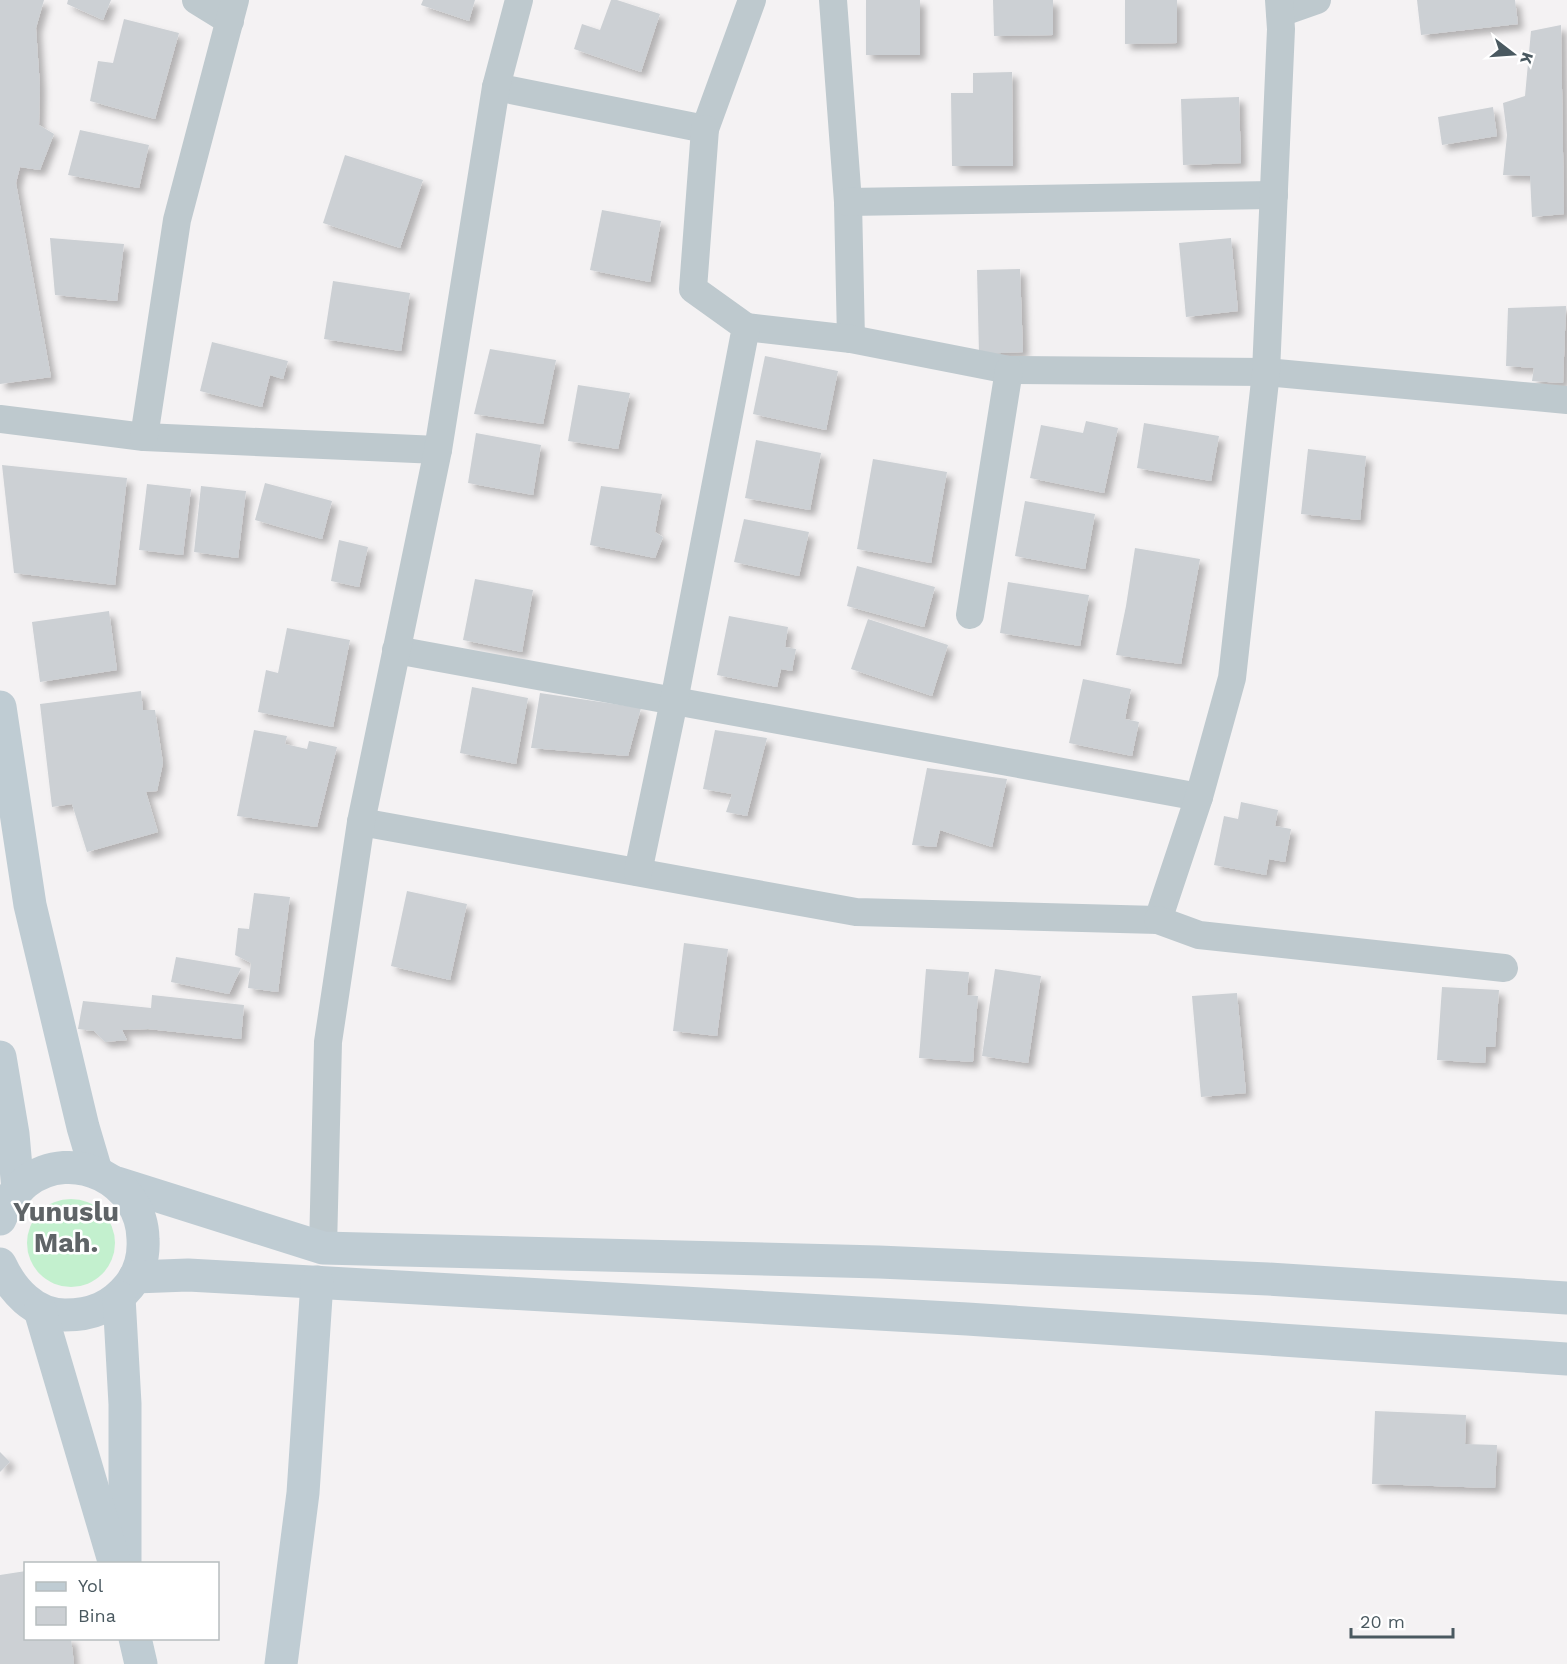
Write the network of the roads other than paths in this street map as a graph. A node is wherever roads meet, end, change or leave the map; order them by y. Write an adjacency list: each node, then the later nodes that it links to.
1 (196, 0): 7 (street)
2 (519, 0): 8 (street)
3 (752, 0): 9 (street)
4 (833, 0): 11 (street)
5 (1317, 0): 6 (street)
6 (1279, 6): 10 (street)
7 (233, 10): 18 (street)
8 (496, 87): 9 (street); 19 (street)
9 (705, 129): 12 (street)
10 (1274, 195): 11 (street); 15 (street)
11 (848, 202): 13 (street)
12 (746, 327): 13 (street); 22 (street)
13 (851, 339): 14 (street)
14 (1009, 370): 15 (street); 20 (street)
15 (1266, 372): 16 (street); 24 (street)
16 (1567, 400)
17 (0, 419): 18 (street)
18 (144, 437): 19 (street)
19 (438, 450): 21 (street)
20 (970, 615)
21 (396, 650): 22 (street); 25 (street)
22 (674, 701): 24 (street); 26 (street)
23 (0, 708): 30 (main road)
24 (1199, 797): 27 (street)
25 (361, 822): 26 (street); 32 (street)
26 (638, 872): 27 (street)
27 (1158, 920): 28 (street)
28 (1504, 968)
29 (0, 1057): 31 (main road)
30 (106, 1177): 31 (main road); 32 (main road); 35 (main road)
31 (6, 1207)
32 (323, 1248): 36 (main road)
33 (0, 1264): 37 (main road)
34 (318, 1282): 35 (main road); 38 (main road); 43 (main road)
35 (127, 1287): 37 (main road); 40 (main road)
36 (1567, 1298)
37 (21, 1301): 39 (main road)
38 (1567, 1359)
39 (115, 1562)
40 (125, 1562)
41 (135, 1640): 42 (main road)
42 (141, 1664)
43 (281, 1664)

